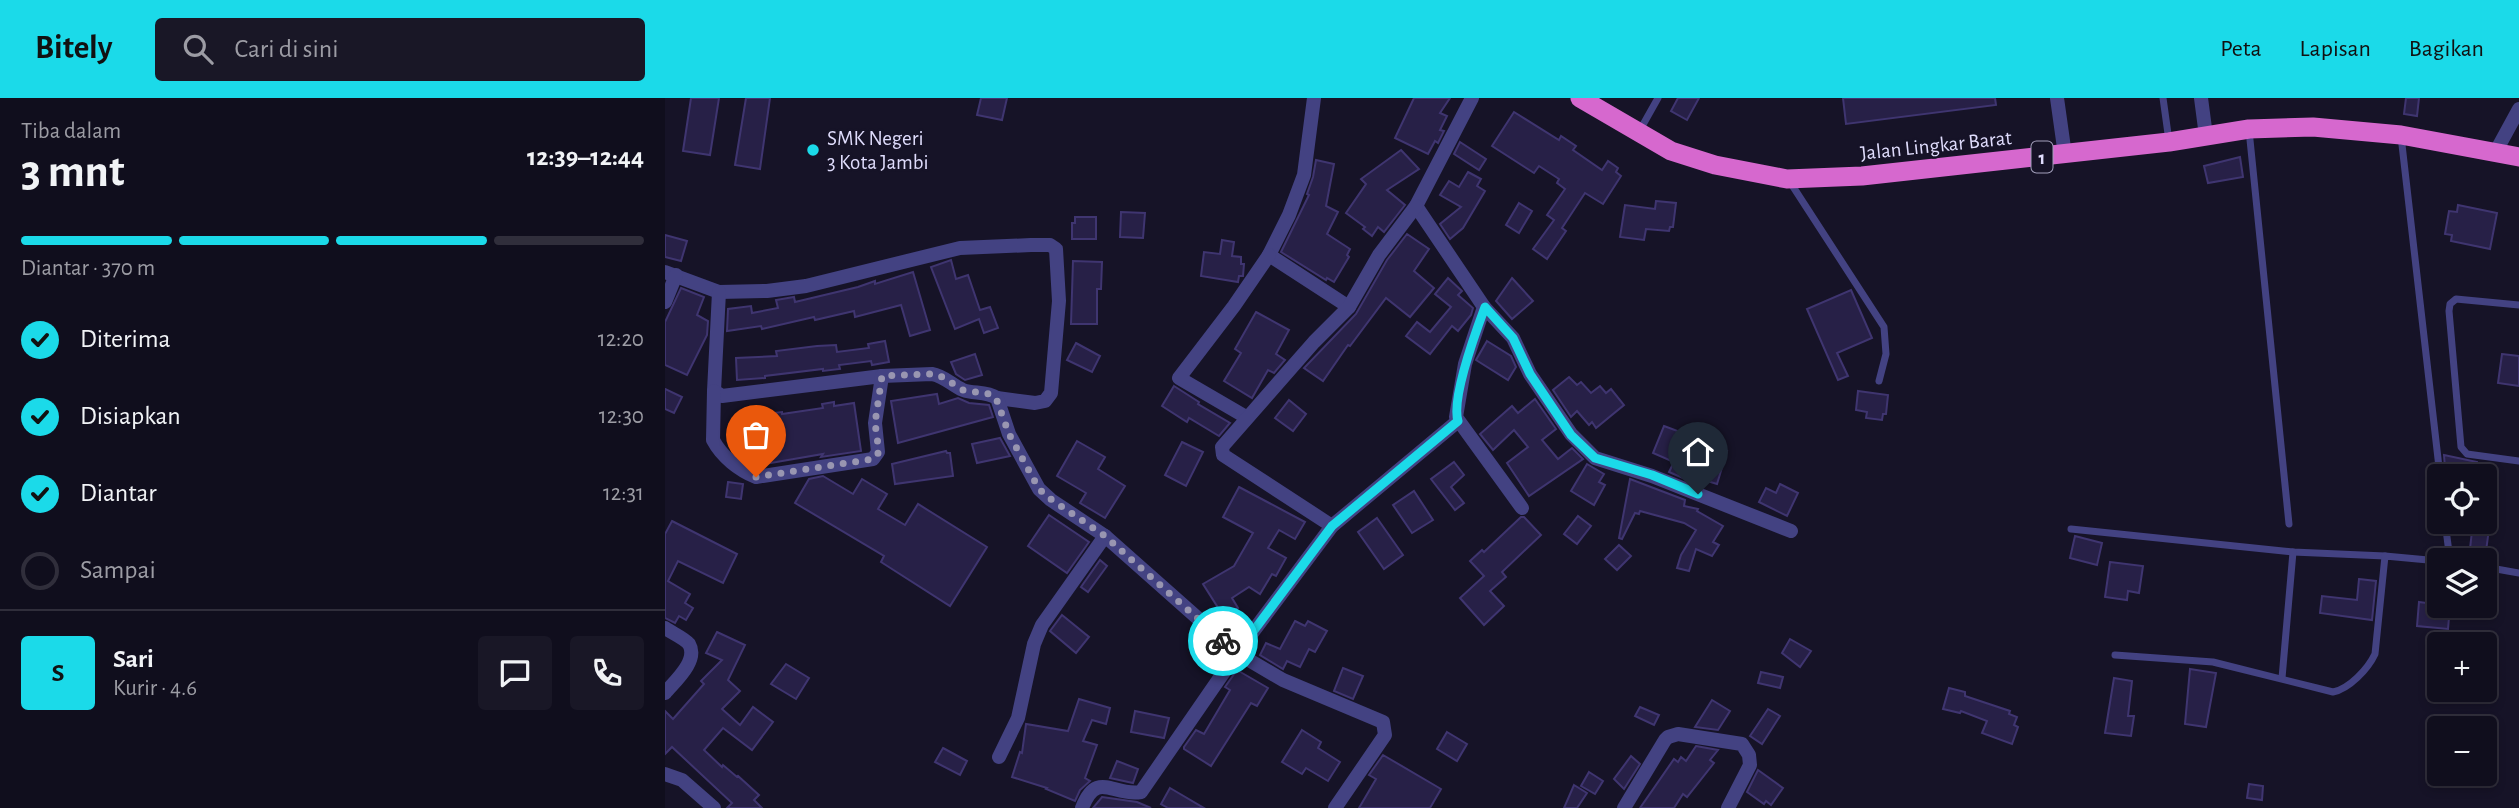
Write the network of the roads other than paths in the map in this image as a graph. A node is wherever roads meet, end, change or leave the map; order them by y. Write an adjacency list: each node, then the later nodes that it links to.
1 (1314, 98): 19 (street)
2 (1472, 98): 18 (street)
3 (1580, 98): 10 (highway, Jalan Lingkar Barat / 1)
4 (1658, 98): 10 (lane)
5 (2057, 98): 15 (street)
6 (2163, 98): 13 (lane)
7 (2201, 98): 12 (street)
8 (2519, 109): 14 (street)
9 (2249, 130): 11 (highway, Jalan Lingkar Barat / 1); 12 (highway, Jalan Lingkar Barat / 1); 35 (lane)
10 (1637, 133): 17 (highway, Jalan Lingkar Barat / 1)
11 (2401, 135): 14 (highway, Jalan Lingkar Barat / 1); 33 (lane)
12 (2206, 136): 13 (highway, Jalan Lingkar Barat / 1)
13 (2169, 142): 15 (highway, Jalan Lingkar Barat / 1)
14 (2495, 153): 16 (highway, Jalan Lingkar Barat / 1)
15 (2065, 155): 17 (highway, Jalan Lingkar Barat / 1)
16 (2519, 157)
17 (1787, 179): 27 (lane)
18 (1416, 206): 24 (street); 25 (street)
19 (1269, 255): 24 (street); 30 (street)
20 (670, 274): 21 (street); 22 (street)
21 (719, 292): 28 (street); 29 (street)
22 (665, 302)
23 (2519, 304): 32 (lane)
24 (1349, 307): 30 (street)
25 (1485, 307): 31 (street); 38 (street)
26 (882, 376): 28 (street); 28 (street); 29 (street)
27 (1878, 381)
28 (714, 391)
29 (996, 398): 39 (street)
30 (1246, 417): 36 (street)
31 (1458, 421): 34 (street); 36 (street)
32 (2519, 461)
33 (2439, 464)
34 (1522, 508)
35 (2289, 524)
36 (1332, 526): 46 (street)
37 (2071, 529): 40 (lane)
38 (1791, 531)
39 (1105, 536): 46 (street); 50 (street)
40 (2293, 551): 41 (lane); 48 (lane)
41 (2385, 556): 42 (lane); 48 (lane)
42 (2427, 560)
43 (2497, 569): 44 (lane)
44 (2519, 573)
45 (665, 628): 49 (street)
46 (1237, 653): 52 (street); 54 (street)
47 (2115, 655): 48 (lane)
48 (2282, 678)
49 (665, 693)
50 (999, 757)
51 (665, 775): 53 (street)
52 (1337, 807)
53 (714, 808)
54 (1082, 808)
55 (1624, 808): 56 (street)
56 (1728, 808)

